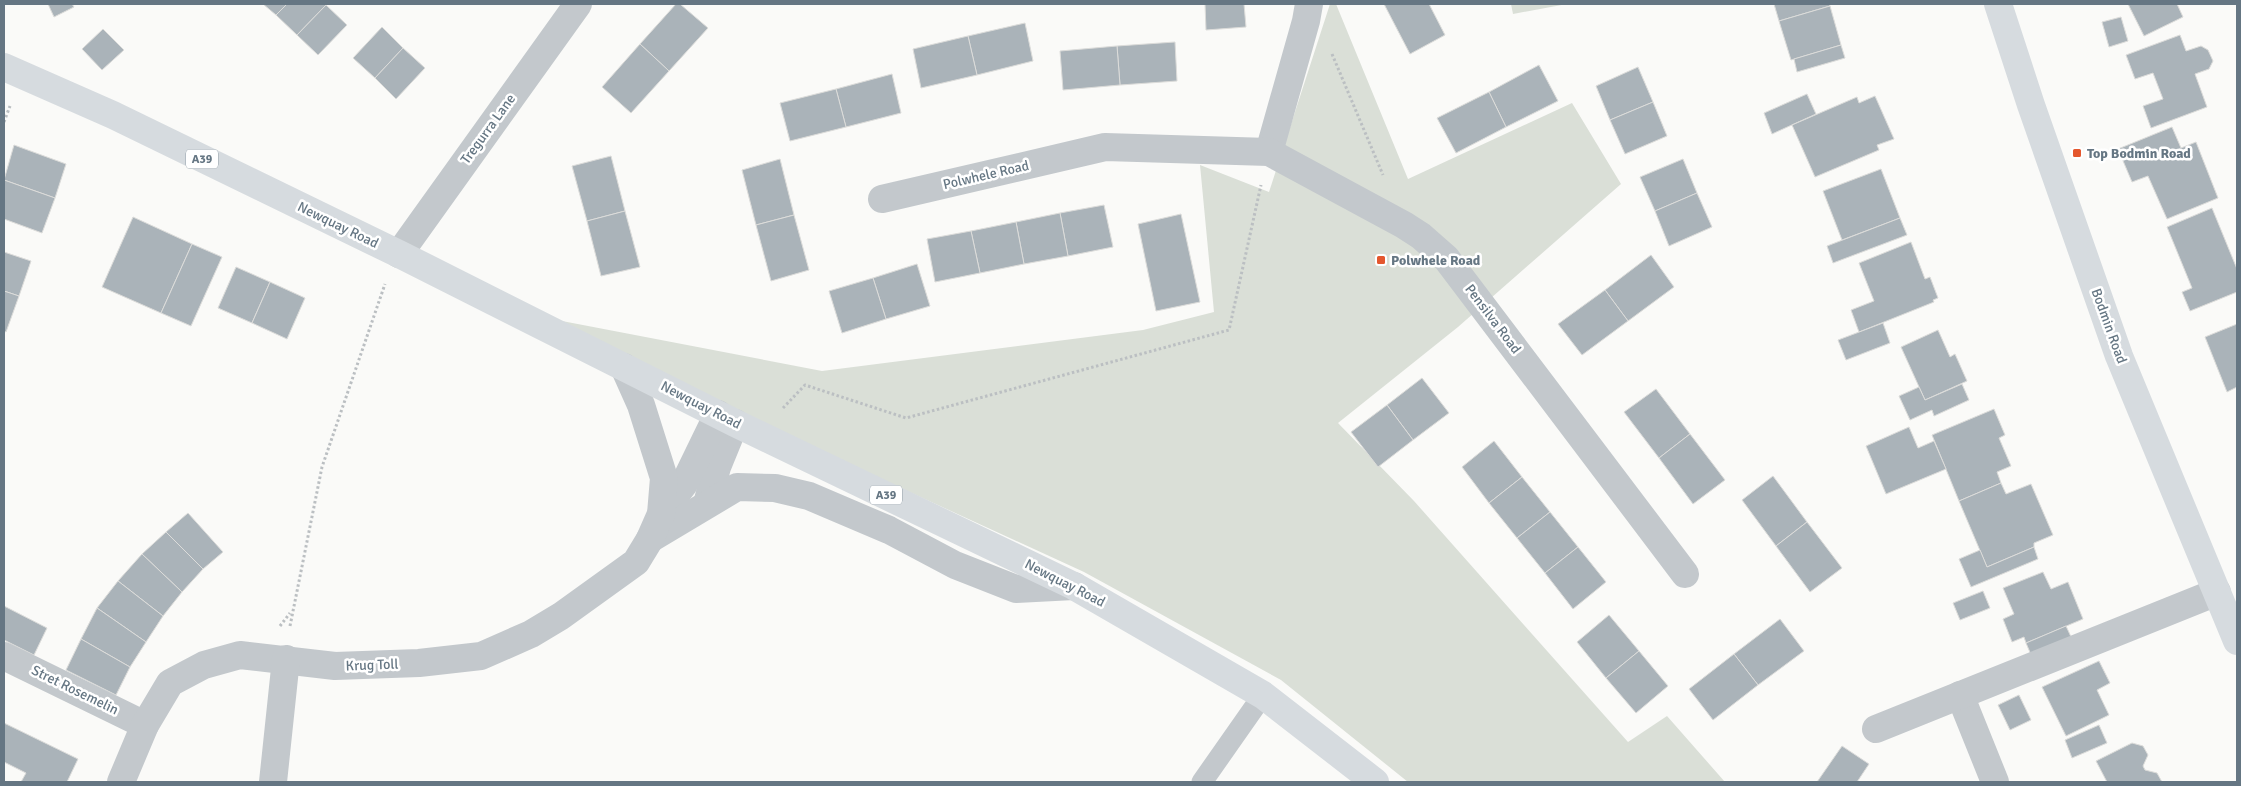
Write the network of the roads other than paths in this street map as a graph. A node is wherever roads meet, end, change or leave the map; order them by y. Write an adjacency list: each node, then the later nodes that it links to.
1 (577, 4): 7 (street, Tregurra Lane)
2 (1309, 4): 5 (street)
3 (1998, 4): 15 (main road, Bodmin Road)
4 (4, 67): 7 (main road, Newquay Road / A39)
5 (1269, 152): 6 (street, Polwhele Road); 13 (street, Pensilva Road)
6 (882, 199)
7 (399, 254): 8 (main road, Newquay Road / A39)
8 (624, 367): 9 (main road, Newquay Road / A39); 11 (street)
9 (737, 424): 10 (street); 11 (street); 14 (main road, Newquay Road / A39)
10 (707, 504): 12 (street); 14 (street)
11 (661, 514): 12 (street, Krug Toll)
12 (650, 539): 18 (street, Krug Toll)
13 (1685, 574)
14 (1074, 586): 19 (main road, Newquay Road / A39)
15 (2217, 592): 16 (main road, Bodmin Road); 20 (street)
16 (2237, 641)
17 (4, 656): 21 (street, Stret Rosemelin)
18 (286, 659): 21 (street, Krug Toll); 24 (street)
19 (1263, 695): 25 (lane); 26 (main road, Newquay Road / A39)
20 (1960, 695): 22 (street); 27 (street)
21 (145, 725): 23 (street, Krug Toll)
22 (1876, 729)
23 (121, 782)
24 (273, 782)
25 (1202, 782)
26 (1375, 782)
27 (1995, 782)

